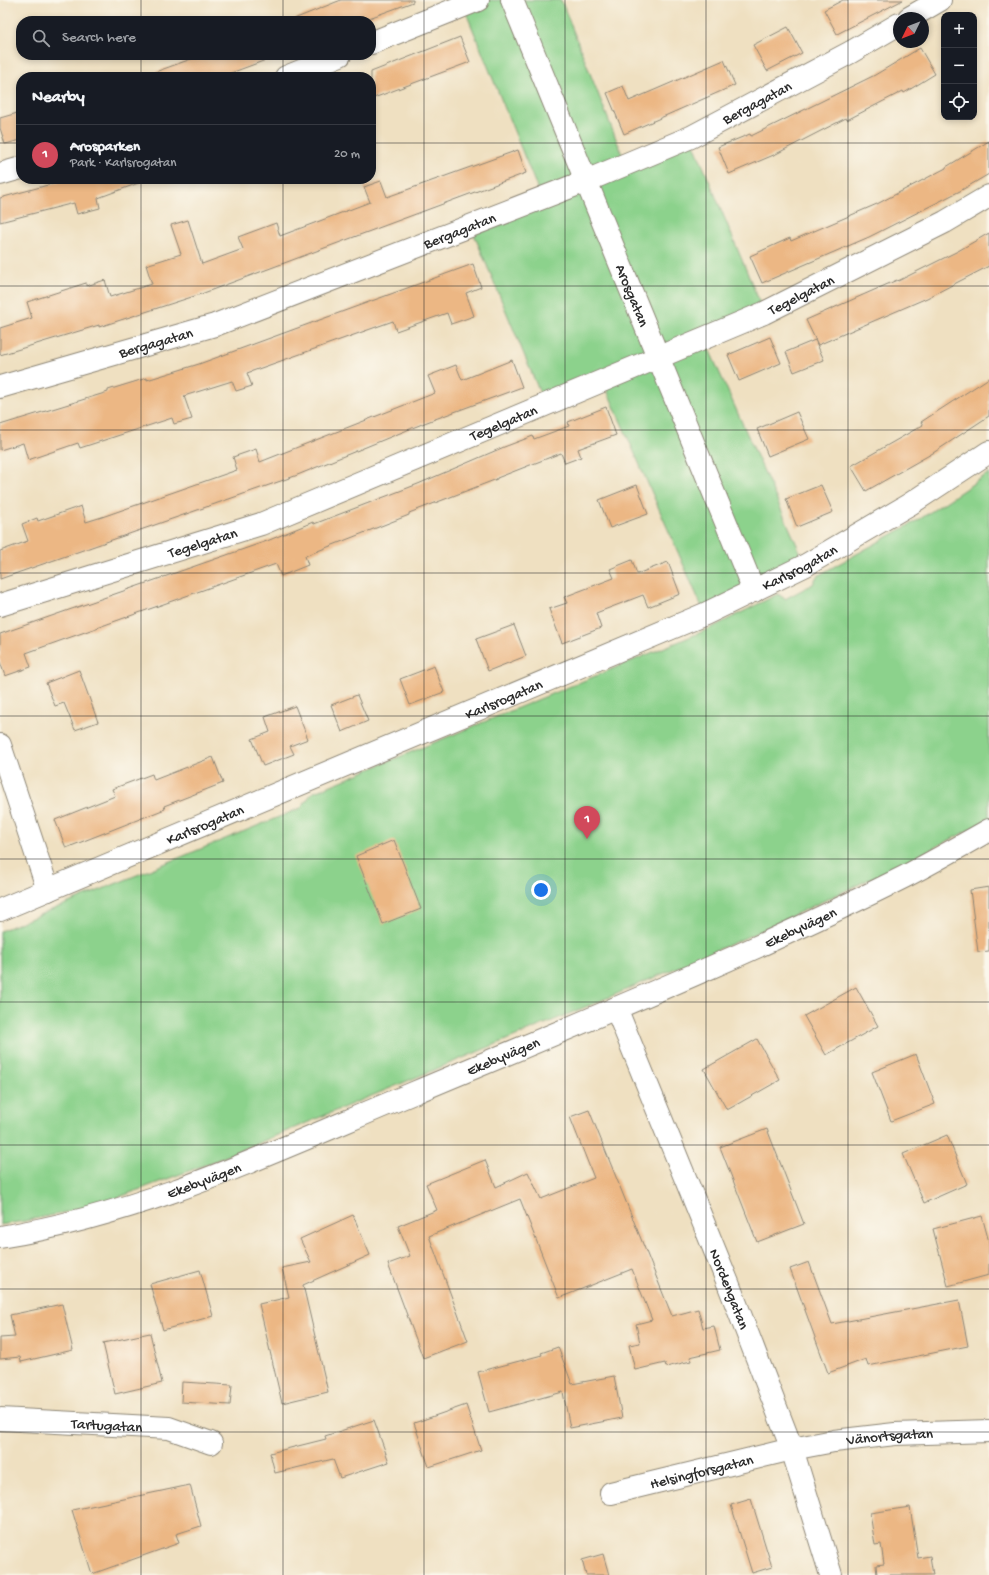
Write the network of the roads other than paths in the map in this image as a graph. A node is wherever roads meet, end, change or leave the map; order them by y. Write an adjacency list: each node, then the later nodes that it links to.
1 (478, 0): 6 (street)
2 (512, 0): 11 (street, Arosgatan)
3 (940, 0): 4 (street)
4 (919, 12)
5 (893, 27): 11 (street, Bergagatan)
6 (376, 41)
7 (328, 60): 8 (street)
8 (298, 72)
9 (16, 169): 10 (street)
10 (0, 174)
11 (586, 181): 13 (street, Arosgatan); 14 (street, Bergagatan)
12 (989, 196): 13 (street, Tegelgatan)
13 (658, 358): 16 (street, Arosgatan); 17 (street, Tegelgatan)
14 (0, 387)
15 (989, 452): 16 (street, Karlsrogatan)
16 (754, 591): 20 (street, Karlsrogatan)
17 (0, 605)
18 (0, 745): 20 (street)
19 (989, 830): 22 (street, Ekebyvägen)
20 (48, 890): 21 (street, Karlsrogatan)
21 (0, 910)
22 (616, 1008): 23 (street, Ekebyvägen); 27 (street, Nordengatan)
23 (0, 1238)
24 (0, 1419): 26 (street, Tartugatan)
25 (989, 1431): 27 (street, Vänortsgatan)
26 (210, 1443)
27 (792, 1449): 28 (street, Helsingforsgatan); 29 (street, Nordengatan)
28 (611, 1493)
29 (831, 1575)

